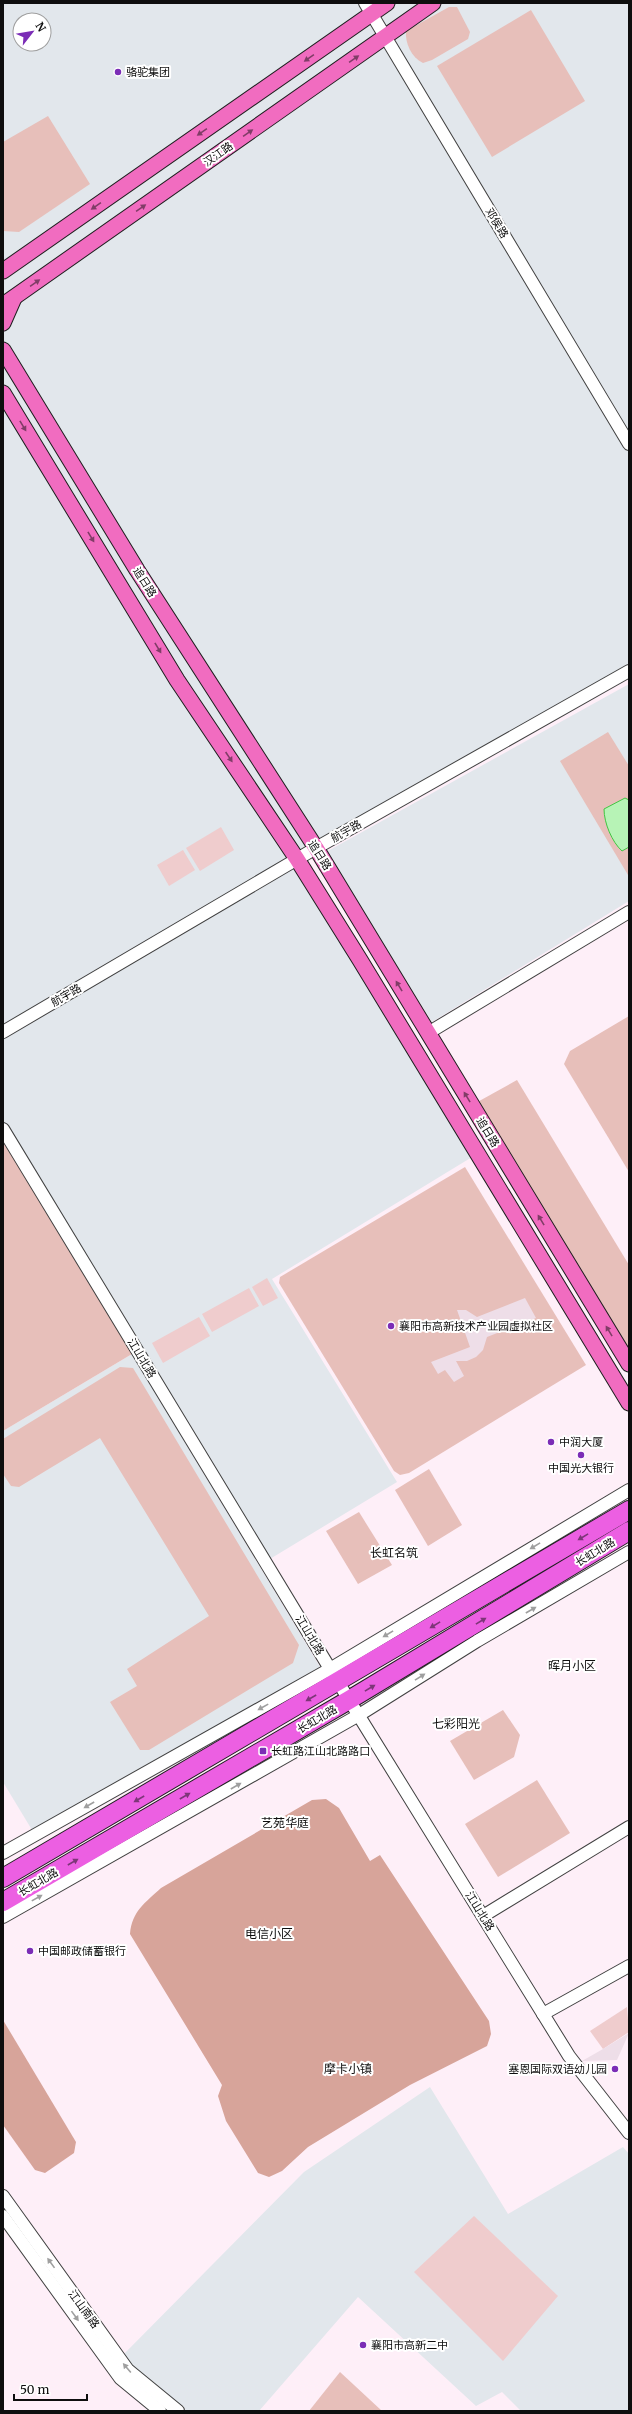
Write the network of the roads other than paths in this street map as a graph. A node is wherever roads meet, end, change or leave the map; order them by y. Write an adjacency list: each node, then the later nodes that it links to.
1 (387, 3): 3 (main road)
2 (433, 3): 4 (main road, 汉江路)
3 (368, 8): 4 (street, 邓侯路); 5 (main road, one-way to 5)
4 (385, 37): 6 (main road, 汉江路, one-way to 4); 10 (street, 邓侯路)
5 (3, 271)
6 (9, 301): 7 (main road)
7 (3, 323)
8 (4, 348): 12 (main road, 追日路)
9 (3, 392): 13 (main road, 追日路, one-way to 13)
10 (629, 444)
11 (629, 671): 12 (street, 航宇路)
12 (316, 848): 13 (street, 航宇路); 16 (main road, 追日路, one-way to 12)
13 (297, 859): 15 (street, 航宇路); 19 (main road, 追日路)
14 (629, 912): 16 (street)
15 (3, 1032)
16 (428, 1033): 18 (main road, 追日路, one-way to 16)
17 (3, 1129): 26 (street, 江山北路)
18 (629, 1364)
19 (626, 1398): 20 (street)
20 (629, 1409)
21 (628, 1490): 23 (street); 26 (street, one-way to 26)
22 (629, 1510): 23 (highway, 长虹北路)
23 (607, 1523): 26 (highway, 长虹北路, one-way to 26)
24 (629, 1531): 27 (highway, 长虹北路, one-way to 24)
25 (629, 1552): 27 (street, one-way to 25)
26 (334, 1676): 27 (street, 江山北路); 29 (street, one-way to 29); 30 (highway, 长虹北路, one-way to 30)
27 (354, 1708): 31 (highway, 长虹北路, one-way to 27); 32 (street, 江山北路); 33 (street, one-way to 27)
28 (629, 1827): 32 (street)
29 (3, 1853)
30 (3, 1878)
31 (3, 1902)
32 (483, 1916): 35 (street, 江山北路)
33 (3, 1917)
34 (629, 1966): 35 (street)
35 (543, 2014): 36 (street, 江山北路)
36 (629, 2133)
37 (3, 2196): 40 (street, 江山南路, one-way to 37)
38 (3, 2216): 39 (street, 江山南路, one-way to 39)
39 (160, 2411)
40 (178, 2411)

